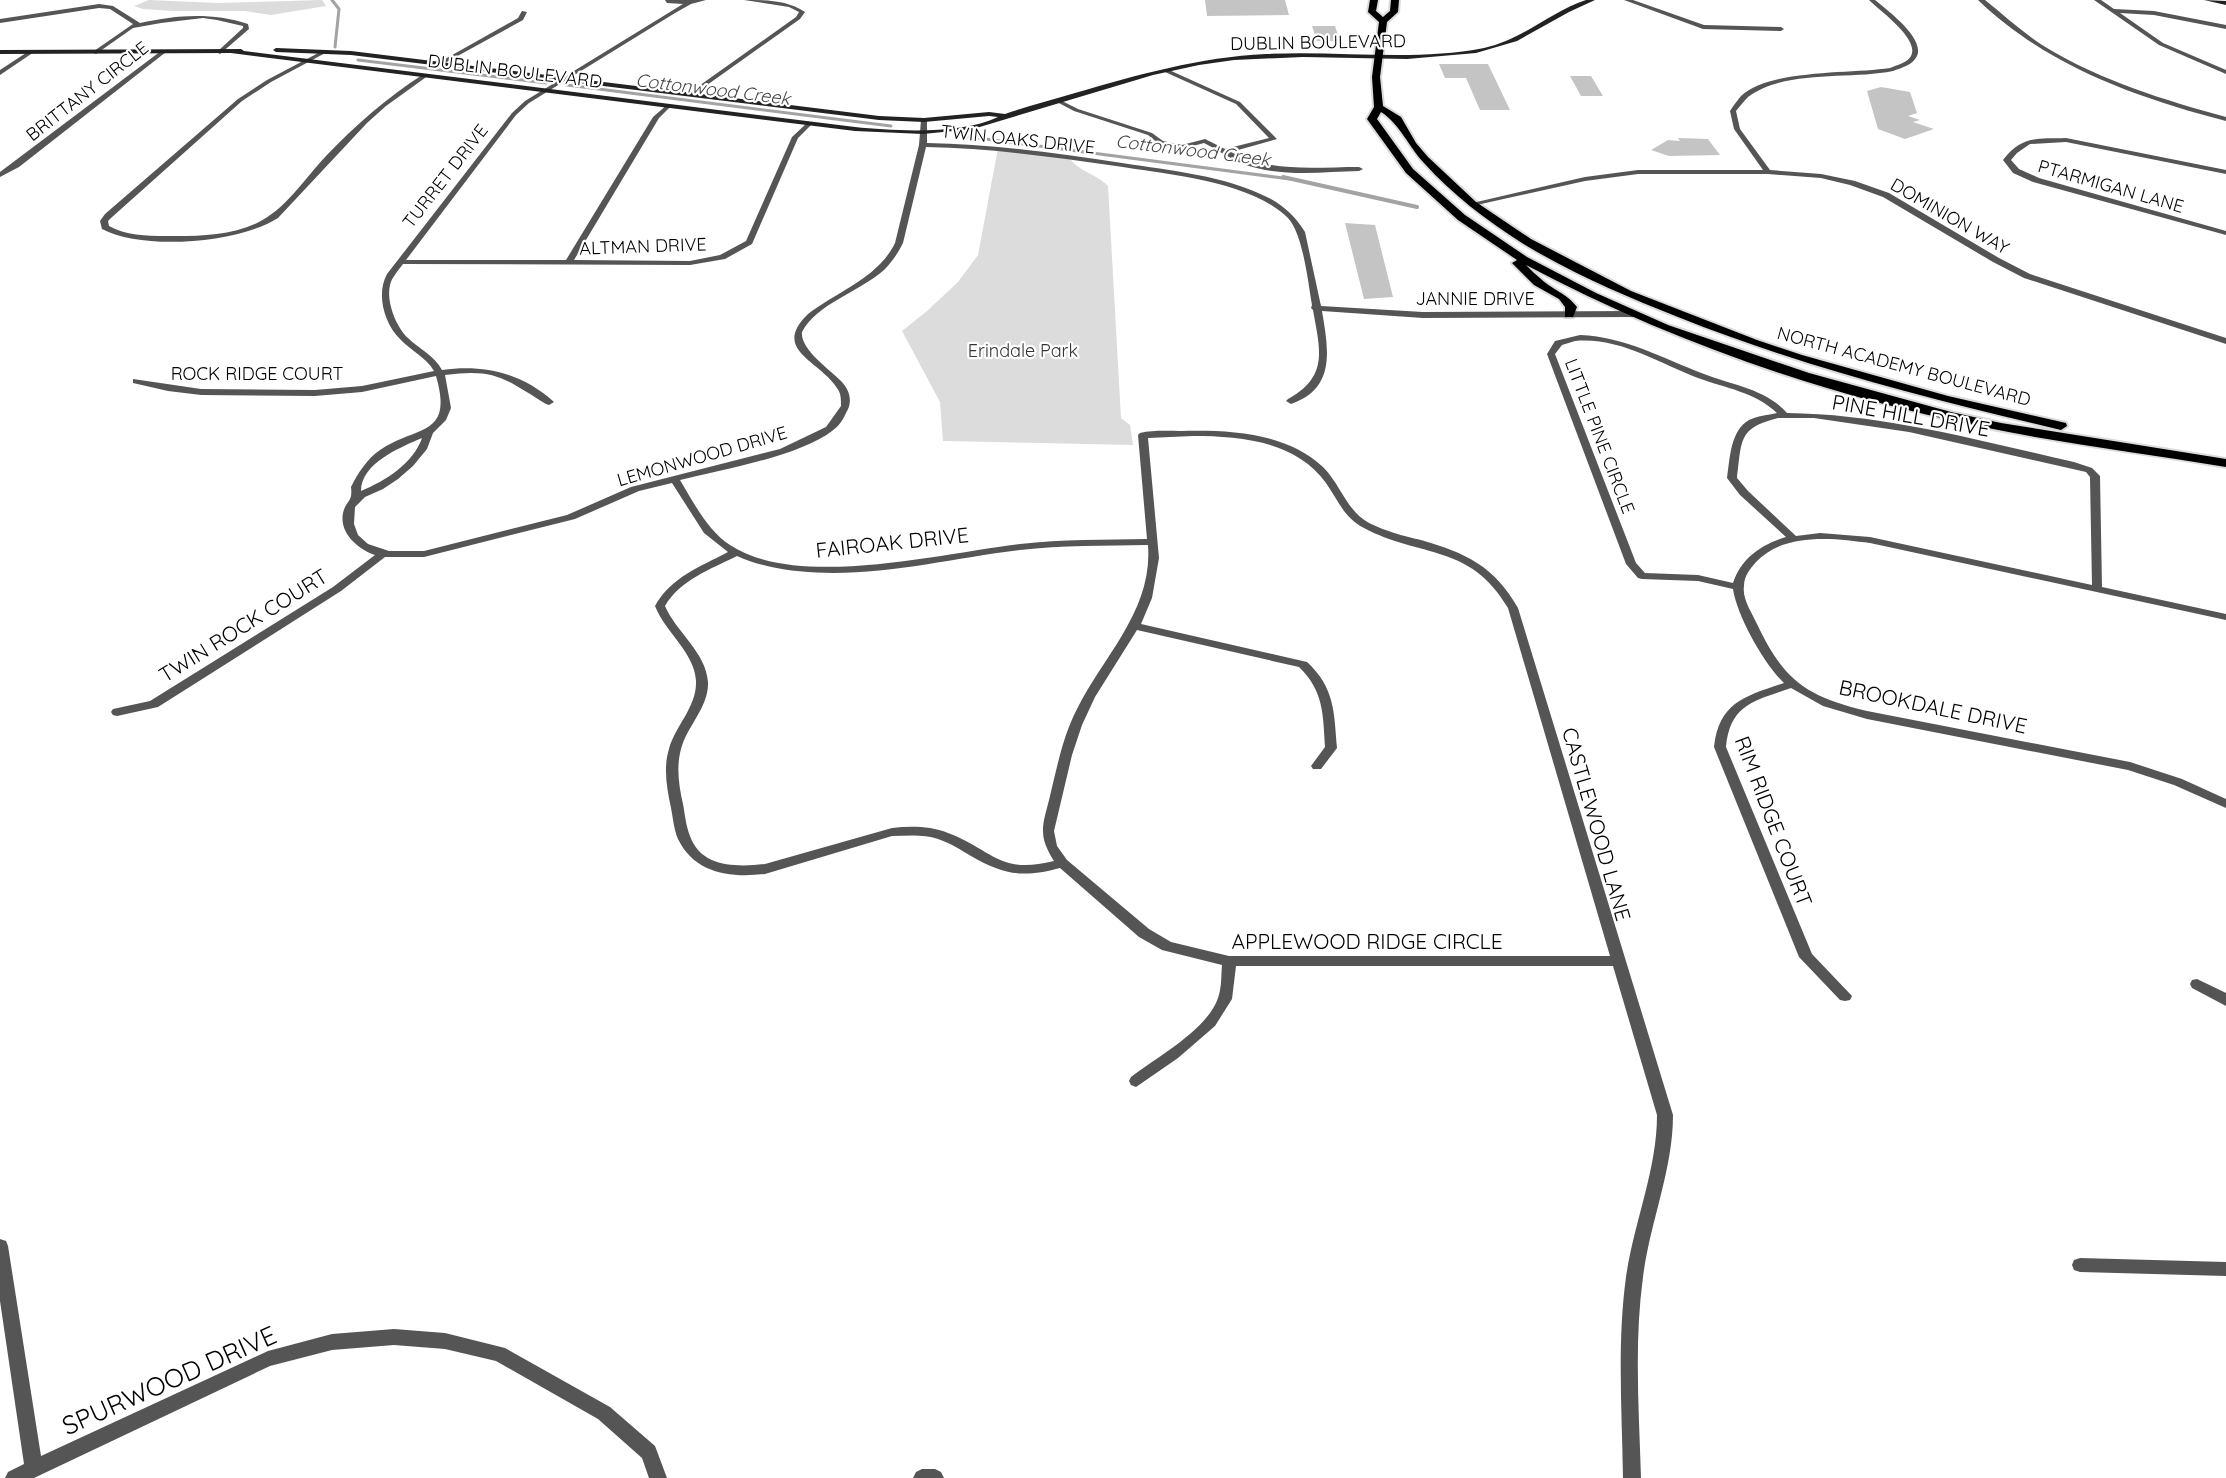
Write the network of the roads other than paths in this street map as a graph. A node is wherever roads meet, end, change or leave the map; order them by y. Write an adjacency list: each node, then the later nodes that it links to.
1 (703, 0): 13 (street, TURRET DRIVE)
2 (747, 0): 12 (street)
3 (1374, 0): 18 (highway)
4 (1395, 0): 18 (highway, NORTH ACADEMY BOULEVARD)
5 (1592, 0): 29 (main road, DUBLIN BOULEVARD)
6 (1627, 0): 21 (street)
7 (1872, 0): 50 (street)
8 (1982, 0): 43 (street)
9 (2097, 0): 15 (street)
10 (2206, 0): 14 (main road)
11 (668, 1): 13 (street, TURRET DRIVE)
12 (771, 1): 38 (street)
13 (688, 3): 36 (street, TURRET DRIVE)
14 (2226, 3)
15 (2112, 10): 20 (street); 33 (street)
16 (524, 12): 31 (street)
17 (0, 21): 19 (street)
18 (1383, 21): 29 (highway, NORTH ACADEMY BOULEVARD)
19 (131, 27): 25 (street); 27 (street)
20 (2226, 27)
21 (1781, 29)
22 (326, 51): 28 (main road, DUBLIN BOULEVARD); 30 (street); 31 (main road, DUBLIN BOULEVARD)
23 (0, 52): 24 (main road, DUBLIN BOULEVARD)
24 (31, 52): 25 (main road, DUBLIN BOULEVARD); 34 (street)
25 (96, 52): 26 (main road, DUBLIN BOULEVARD)
26 (163, 52): 27 (main road, DUBLIN BOULEVARD); 52 (street, BRITTANY CIRCLE)
27 (220, 52): 28 (main road, DUBLIN BOULEVARD)
28 (233, 52): 30 (main road, DUBLIN BOULEVARD)
29 (1378, 55): 32 (main road, DUBLIN BOULEVARD); 41 (highway, NORTH ACADEMY BOULEVARD)
30 (307, 61): 35 (main road, DUBLIN BOULEVARD); 35 (street)
31 (441, 63): 36 (main road, DUBLIN BOULEVARD)
32 (1167, 71): 39 (main road, DUBLIN BOULEVARD); 48 (street)
33 (2226, 72)
34 (0, 73)
35 (426, 75): 37 (main road, DUBLIN BOULEVARD)
36 (565, 79): 37 (street, TURRET DRIVE); 38 (main road, DUBLIN BOULEVARD)
37 (544, 90): 40 (main road, DUBLIN BOULEVARD); 56 (street, TURRET DRIVE)
38 (691, 94): 44 (main road, DUBLIN BOULEVARD)
39 (1058, 101): 42 (main road, DUBLIN BOULEVARD); 48 (street)
40 (668, 106): 45 (main road, DUBLIN BOULEVARD); 57 (street)
41 (1379, 107): 53 (highway, NORTH ACADEMY BOULEVARD); 54 (highway, NORTH ACADEMY BOULEVARD)
42 (1005, 116): 44 (main road, DUBLIN BOULEVARD); 46 (main road, DUBLIN BOULEVARD)
43 (2226, 119)
44 (924, 120): 46 (street, LEMONWOOD DRIVE)
45 (809, 124): 46 (main road, DUBLIN BOULEVARD); 57 (street, ALTMAN DRIVE)
46 (925, 132): 47 (street, LEMONWOOD DRIVE)
47 (923, 144): 58 (street, TWIN OAKS DRIVE); 72 (street, LEMONWOOD DRIVE)
48 (1225, 151): 49 (street)
49 (1359, 169)
50 (1768, 172): 53 (street, DOMINION WAY); 62 (street, DOMINION WAY)
51 (2226, 172): 55 (street, PTARMIGAN LANE)
52 (0, 175)
53 (1472, 204): 59 (highway, NORTH ACADEMY BOULEVARD)
54 (1476, 228): 60 (highway, NORTH ACADEMY BOULEVARD); 61 (highway)
55 (2226, 233)
56 (400, 262): 57 (street, ALTMAN DRIVE); 63 (street, TURRET DRIVE)
57 (568, 263)
58 (1315, 308): 61 (street, JANNIE DRIVE); 65 (street, TWIN OAKS DRIVE)
59 (1668, 311): 60 (highway); 70 (highway, NORTH ACADEMY BOULEVARD)
60 (1635, 314): 61 (street, JANNIE DRIVE); 70 (highway, NORTH ACADEMY BOULEVARD)
61 (1569, 315)
62 (2226, 341)
63 (440, 375): 64 (street, ROCK RIDGE COURT); 66 (street, ROCK RIDGE COURT); 68 (street, TURRET DRIVE)
64 (136, 381)
65 (1292, 401)
66 (549, 402)
67 (1783, 413): 74 (street, PINE HILL DRIVE); 78 (street, LITTLE PINE CIRCLE); 79 (street, PINE HILL DRIVE)
68 (428, 433): 73 (street, TURRET DRIVE); 73 (street)
69 (1143, 435): 75 (street, APPLEWOOD RIDGE CIRCLE); 88 (street, CASTLEWOOD LANE)
70 (2170, 453): 71 (highway, NORTH ACADEMY BOULEVARD)
71 (2226, 463)
72 (674, 478): 76 (street, FAIROAK DRIVE); 77 (street, LEMONWOOD DRIVE)
73 (357, 497): 77 (street)
74 (1794, 539): 78 (street); 79 (street)
75 (1152, 542): 76 (street, FAIROAK DRIVE); 81 (street, APPLEWOOD RIDGE CIRCLE)
76 (735, 553): 86 (street)
77 (383, 554): 83 (street, TWIN ROCK COURT)
78 (1738, 587): 82 (street, BROOKDALE DRIVE)
79 (2097, 589): 80 (street)
80 (2226, 617)
81 (1134, 626): 84 (street); 86 (street, APPLEWOOD RIDGE CIRCLE)
82 (1792, 684): 85 (street, BROOKDALE DRIVE); 90 (street, RIM RIDGE COURT)
83 (117, 712)
84 (1317, 766)
85 (2226, 804)
86 (1062, 863): 87 (street, APPLEWOOD RIDGE CIRCLE)
87 (1229, 961): 88 (street, APPLEWOOD RIDGE CIRCLE); 92 (street)
88 (1617, 961): 101 (street, CASTLEWOOD LANE)
89 (2197, 984): 91 (street)
90 (1845, 996)
91 (2226, 1000)
92 (1136, 1080)
93 (0, 1246): 96 (street)
94 (2080, 1264): 95 (street)
95 (2226, 1269)
96 (34, 1468): 97 (street, SPURWOOD DRIVE); 98 (street, SPURWOOD DRIVE)
97 (14, 1478)
98 (658, 1478)
99 (922, 1478): 100 (street)
100 (935, 1478)
101 (1632, 1478)

